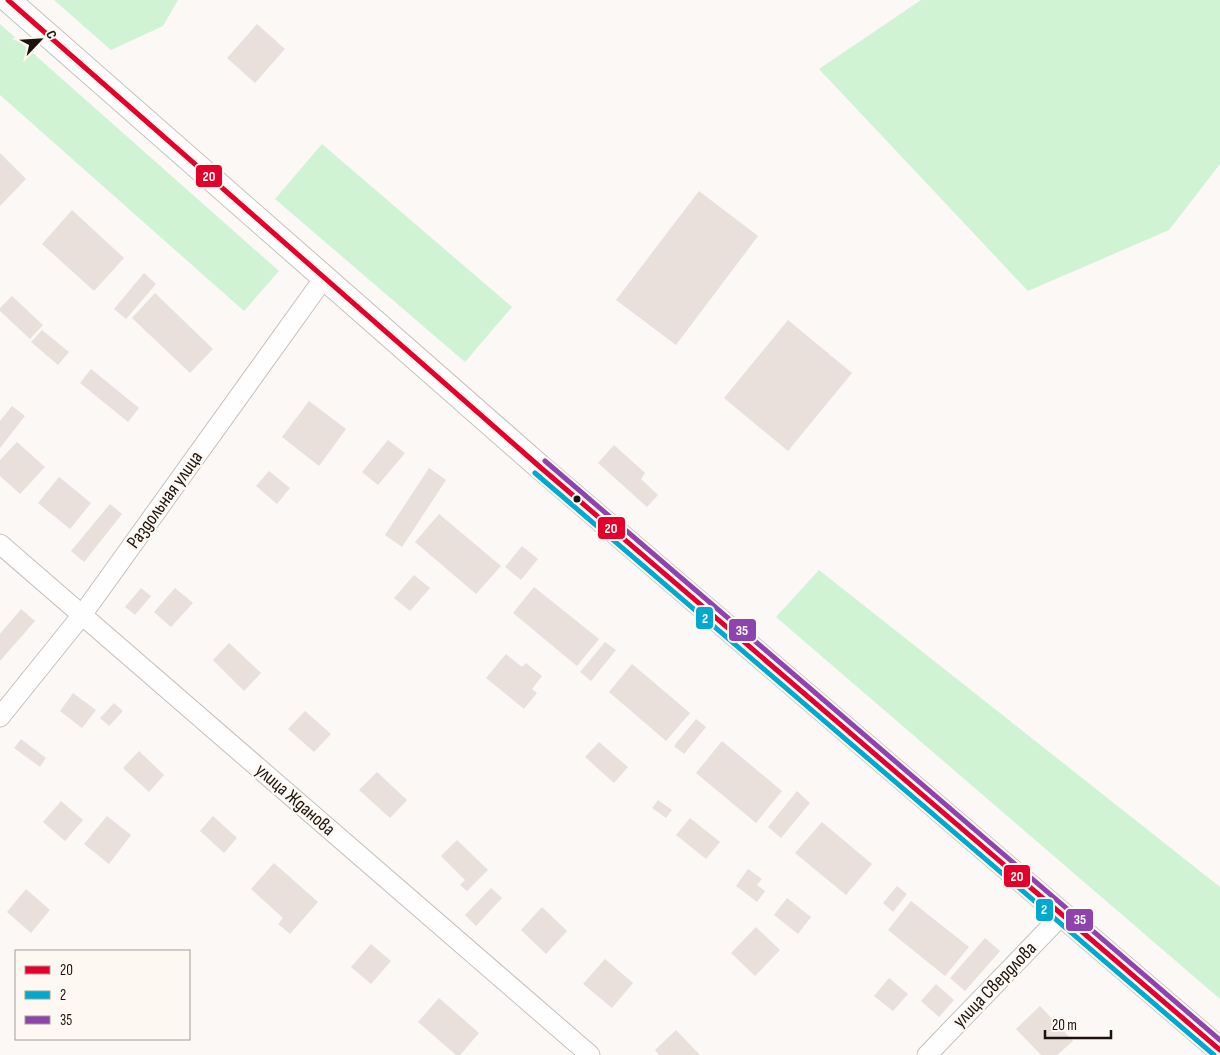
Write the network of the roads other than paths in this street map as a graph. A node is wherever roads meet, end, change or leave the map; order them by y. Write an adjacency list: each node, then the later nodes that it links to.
1 (8, 0): 2 (street)
2 (324, 278): 4 (street, Раздольная улица); 6 (street)
3 (0, 544): 4 (street, улица Жданова)
4 (82, 615): 5 (street, Раздольная улица); 8 (street, улица Жданова)
5 (0, 717)
6 (1062, 915): 7 (street); 9 (street, улица Свердлова)
7 (1220, 1050)
8 (590, 1055)
9 (927, 1055)

